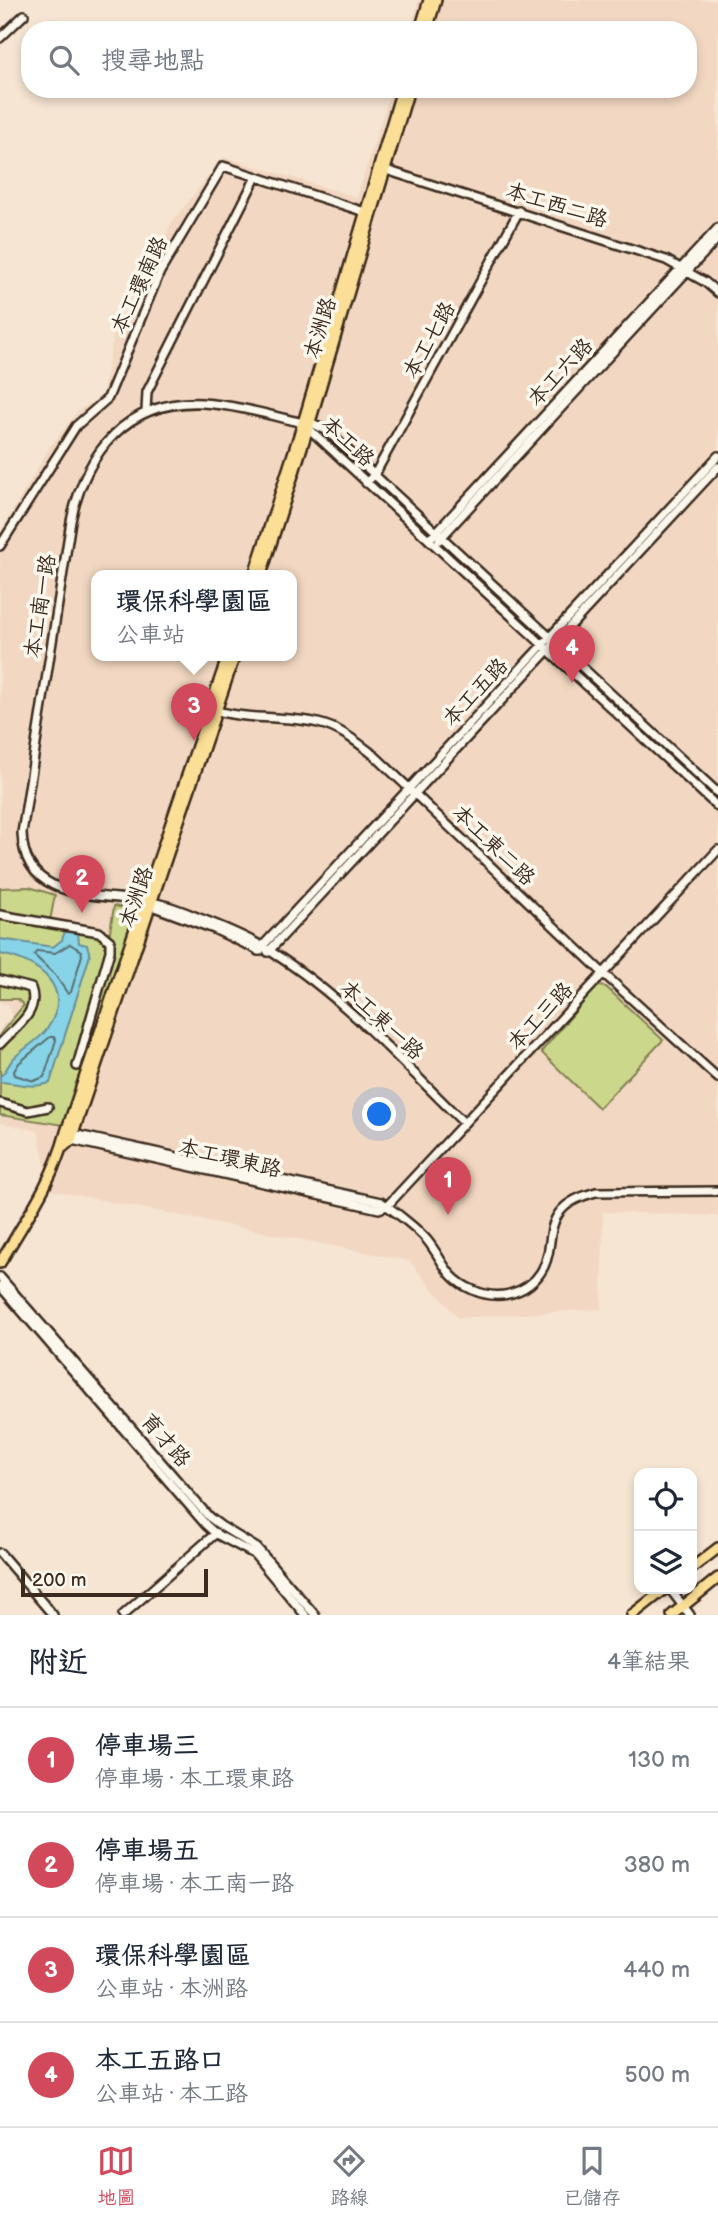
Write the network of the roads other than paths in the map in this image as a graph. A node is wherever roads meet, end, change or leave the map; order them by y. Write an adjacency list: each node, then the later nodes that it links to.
1 (429, 0): 4 (main road)
2 (436, 0): 5 (main road)
3 (24, 15): 6 (street)
4 (423, 21)
5 (430, 21)
6 (0, 38)
7 (400, 98): 9 (main road, 本洲路)
8 (406, 98): 9 (main road, 本洲路)
9 (382, 168): 11 (street, 本工西二路); 12 (main road, 本洲路)
10 (256, 177): 12 (street, 本工環南路); 17 (street); 25 (street, 本工環南路)
11 (519, 211): 15 (street, 本工西二路); 21 (street, 本工七路)
12 (368, 213): 18 (main road, 本洲路)
13 (718, 229): 15 (street, 本工六路)
14 (718, 238): 15 (street, 本工六路)
15 (684, 270): 16 (street, 本工西二路); 23 (street, 本工六路)
16 (718, 293)
17 (146, 411): 18 (street, 本工南一路); 37 (street, 本工南一路)
18 (307, 424): 21 (street, 本工路); 22 (street, 本工路); 26 (main road, 本洲路); 27 (main road, 本洲路)
19 (718, 456): 28 (street, 本工五路)
20 (718, 467): 28 (street, 本工五路)
21 (375, 474): 22 (street, 本工七路); 23 (street, 本工路)
22 (366, 483): 24 (street, 本工路)
23 (439, 535): 24 (street, 本工六路); 28 (street, 本工路)
24 (431, 543): 29 (street, 本工路)
25 (0, 546)
26 (256, 570)
27 (263, 570)
28 (552, 640): 29 (street, 本工五路); 34 (street, 本工路)
29 (545, 648): 33 (street, 本工五路); 35 (street, 本工路)
30 (226, 661): 32 (main road, 本洲路)
31 (233, 661): 32 (main road, 本洲路)
32 (214, 710): 33 (street, 本工東二路); 37 (main road, 本洲路)
33 (412, 791): 39 (street, 本工五路); 40 (street, 本工東二路)
34 (718, 793)
35 (718, 807)
36 (718, 850): 40 (street, 本工三路)
37 (150, 904): 39 (street, 本工東一路); 48 (main road, 本洲路)
38 (0, 915): 43 (street)
39 (263, 950): 47 (street, 本工東一路)
40 (603, 973): 44 (street, 本工東二路); 47 (street, 本工三路)
41 (0, 980): 42 (street)
42 (0, 1044)
43 (77, 1066)
44 (718, 1078)
45 (0, 1102): 46 (street)
46 (48, 1107)
47 (464, 1123): 50 (street, 本工三路)
48 (67, 1138): 50 (street, 本工環東路); 51 (main road, 本洲路)
49 (718, 1191): 50 (street)
50 (387, 1206)
51 (0, 1262)
52 (0, 1277): 54 (street, 育才路)
53 (0, 1286): 55 (street, 育才路)
54 (220, 1526): 55 (street); 66 (street, 育才路)
55 (216, 1534): 64 (street); 65 (street, 育才路)
56 (718, 1548): 58 (main road)
57 (0, 1553): 63 (street)
58 (697, 1564)
59 (718, 1578): 62 (main road)
60 (660, 1594): 67 (main road)
61 (672, 1594): 62 (street)
62 (683, 1606): 68 (main road); 69 (street)
63 (53, 1615)
64 (123, 1615)
65 (305, 1615)
66 (315, 1615)
67 (632, 1615)
68 (672, 1615)
69 (690, 1615)

